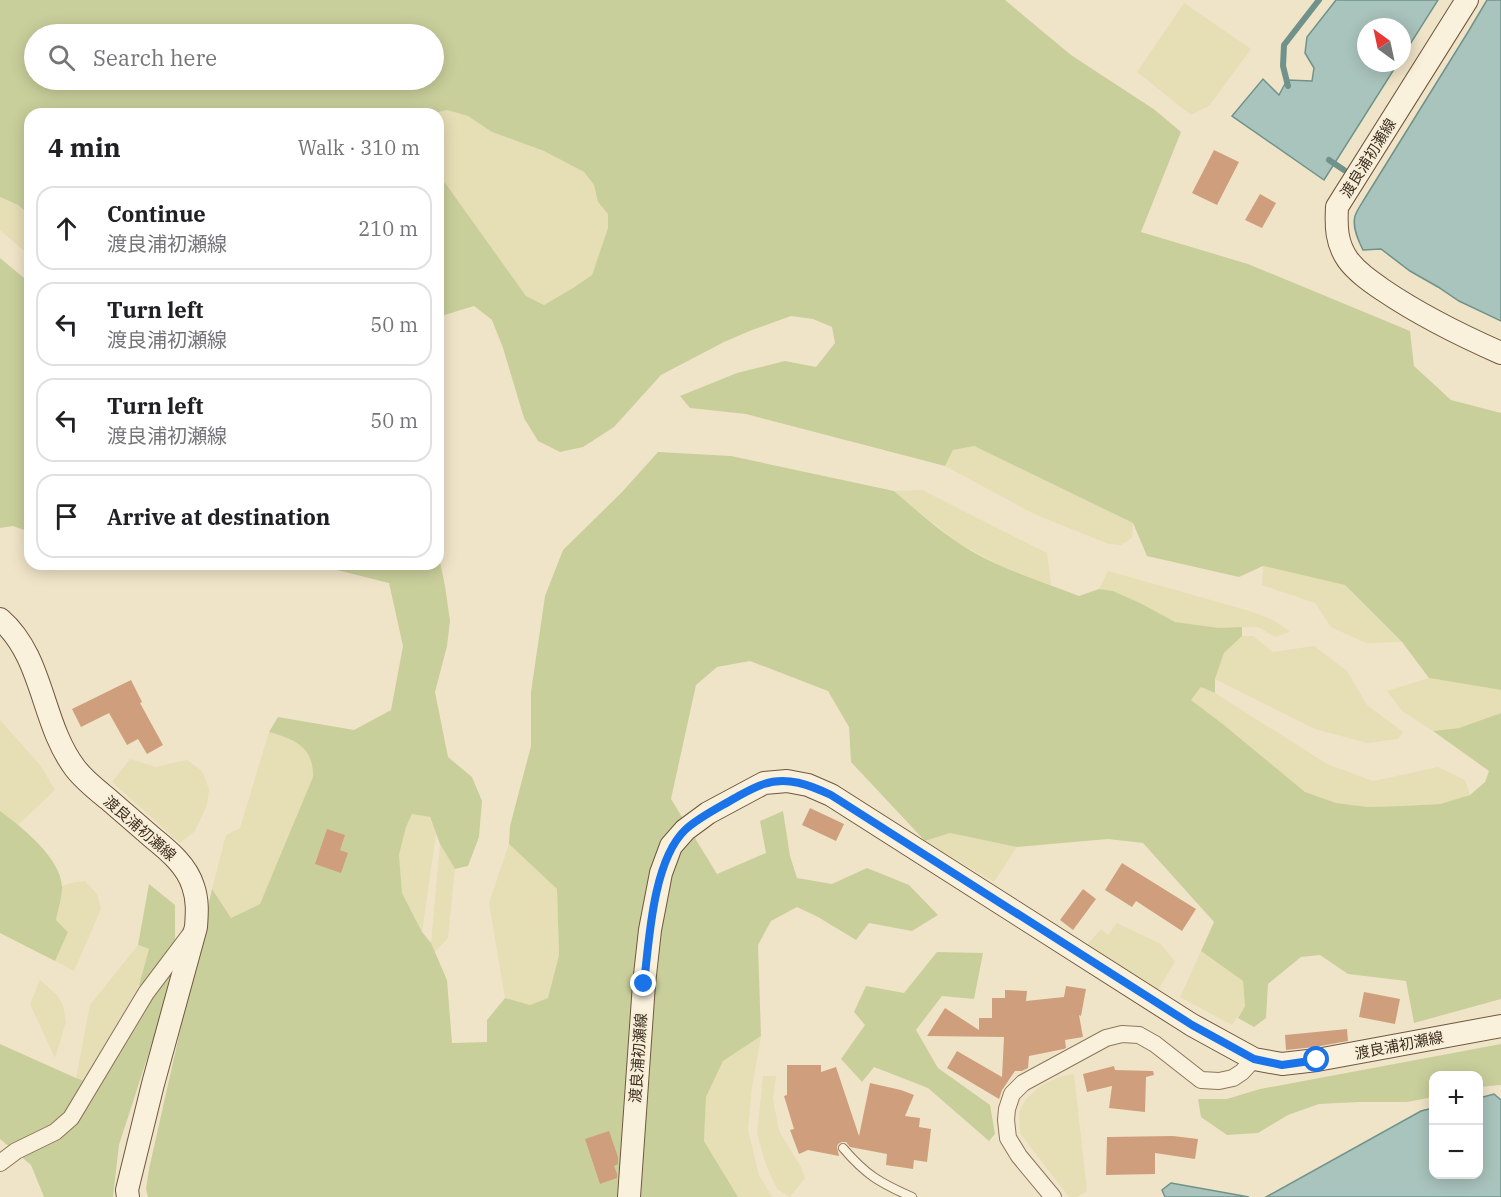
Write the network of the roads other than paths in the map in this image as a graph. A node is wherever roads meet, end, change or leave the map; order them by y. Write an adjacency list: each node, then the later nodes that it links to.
1 (1467, 0): 2 (main road, 渡良浦初瀬線)
2 (1501, 353)
3 (0, 619): 4 (main road, 渡良浦初瀬線)
4 (196, 927): 8 (street); 9 (main road, 渡良浦初瀬線)
5 (1501, 1026): 6 (main road, 渡良浦初瀬線)
6 (1254, 1059): 10 (main road, 渡良浦初瀬線); 12 (street)
7 (843, 1148): 11 (lane)
8 (0, 1163)
9 (128, 1197)
10 (629, 1197)
11 (912, 1197)
12 (1053, 1197)

